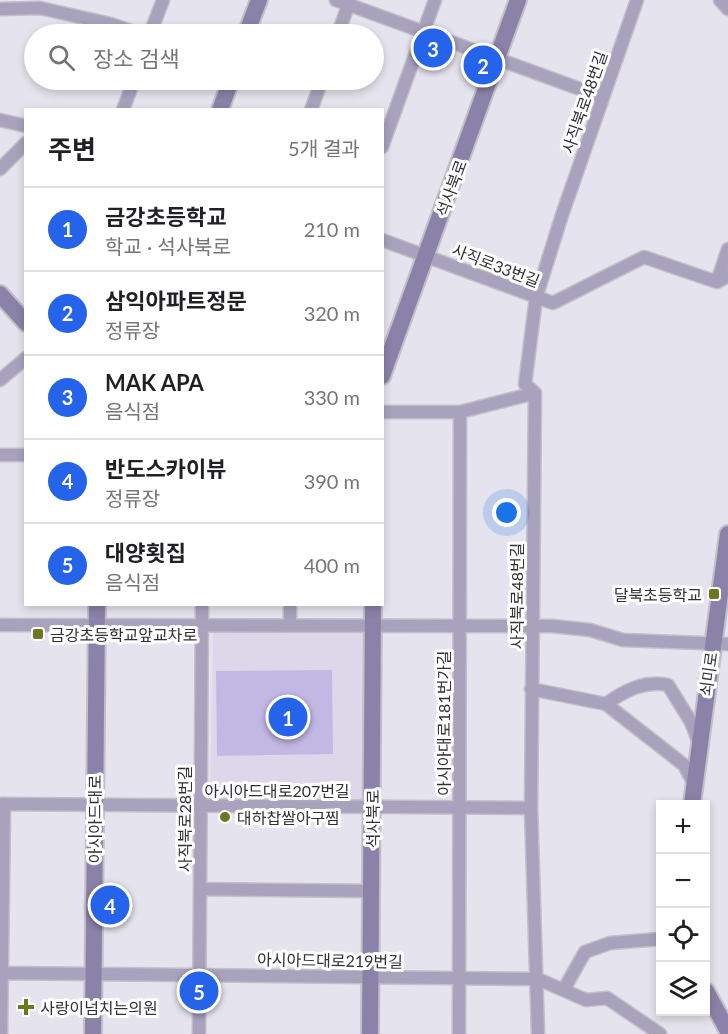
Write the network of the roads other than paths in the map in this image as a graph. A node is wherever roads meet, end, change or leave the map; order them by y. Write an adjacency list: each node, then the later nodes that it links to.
1 (163, 0): 12 (street)
2 (259, 0): 13 (main road)
3 (336, 0): 8 (street)
4 (435, 0): 15 (street)
5 (518, 0): 16 (main road, 석사북로)
6 (638, 0): 20 (street, 사직북로48번길)
7 (720, 0): 10 (street)
8 (350, 2): 14 (street); 15 (street)
9 (0, 9): 11 (street)
10 (728, 9)
11 (111, 24)
12 (154, 24)
13 (250, 24)
14 (342, 24)
15 (424, 32): 16 (street); 26 (street)
16 (497, 59): 20 (street); 31 (main road, 석사북로)
17 (130, 90): 21 (street)
18 (227, 90): 22 (main road)
19 (318, 90): 23 (street)
20 (603, 97): 34 (street, 사직북로48번길)
21 (124, 108)
22 (221, 108)
23 (312, 108)
24 (0, 120): 25 (street)
25 (24, 126)
26 (384, 142)
27 (24, 145): 28 (street)
28 (0, 169)
29 (384, 241): 31 (street, 사직로33번길)
30 (728, 249): 32 (street)
31 (426, 256): 34 (street, 사직로33번길); 37 (main road, 석사북로)
32 (722, 279): 34 (street, 사직로33번길)
33 (0, 294): 35 (main road)
34 (536, 298): 39 (street, 사직북로48번길)
35 (24, 317)
36 (24, 360): 38 (street)
37 (384, 371)
38 (0, 380)
39 (535, 393): 41 (street); 55 (street, 사직북로48번길)
40 (384, 412): 41 (street)
41 (460, 412): 54 (street, 아시아대로181번가길)
42 (0, 455): 43 (street)
43 (24, 455)
44 (728, 534): 56 (main road, 쇠미로)
45 (97, 606): 50 (main road, 아시아드대로)
46 (202, 606): 51 (street, 사직북로28번길)
47 (290, 606): 52 (street)
48 (374, 606): 53 (main road, 석사북로)
49 (0, 625): 50 (street)
50 (96, 626): 51 (street); 63 (main road, 아시아드대로)
51 (201, 626): 52 (street); 64 (street, 사직북로28번길)
52 (290, 626): 53 (street)
53 (373, 626): 54 (street); 65 (main road, 석사북로)
54 (460, 626): 55 (street); 66 (street, 아시아대로181번가길)
55 (532, 626): 56 (street); 57 (street, 사직북로48번길)
56 (720, 644): 59 (main road, 쇠미로)
57 (531, 689): 58 (street); 67 (street, 사직북로48번길)
58 (606, 704): 59 (street, 쇠미로); 60 (street)
59 (699, 743): 60 (main road, 쇠미로)
60 (694, 784): 61 (main road, 쇠미로)
61 (692, 800)
62 (2, 804): 63 (street, 아시아드대로207번길); 71 (street)
63 (94, 805): 64 (street, 아시아드대로207번길); 72 (main road, 아시아드대로)
64 (200, 806): 65 (street, 아시아드대로207번길); 68 (street, 사직북로28번길)
65 (372, 807): 66 (street, 아시아드대로207번길); 69 (main road, 석사북로)
66 (460, 808): 67 (street, 아시아드대로207번길); 75 (street, 아시아대로181번가길)
67 (531, 808): 76 (street, 사직북로48번길)
68 (200, 889): 69 (street); 73 (street, 사직북로28번길)
69 (371, 891): 74 (main road, 석사북로)
70 (656, 939): 77 (street)
71 (1, 973): 72 (street, 아시아드대로219번길); 80 (street)
72 (93, 974): 73 (street, 아시아드대로219번길); 81 (main road, 아시아드대로)
73 (199, 975): 74 (street, 아시아드대로219번길); 82 (street, 사직북로28번길)
74 (370, 977): 75 (street, 아시아드대로219번길); 83 (main road, 석사북로)
75 (459, 978): 76 (street, 아시아드대로219번길); 84 (street, 아시아대로181번가길)
76 (538, 979): 77 (street, 아시아드대로219번길); 85 (street, 사직북로48번길)
77 (564, 988): 86 (street, 아시아드대로219번길)
78 (710, 1000): 79 (main road)
79 (728, 1031)
80 (1, 1034)
81 (93, 1034)
82 (199, 1034)
83 (370, 1034)
84 (459, 1034)
85 (538, 1034)
86 (660, 1034)

